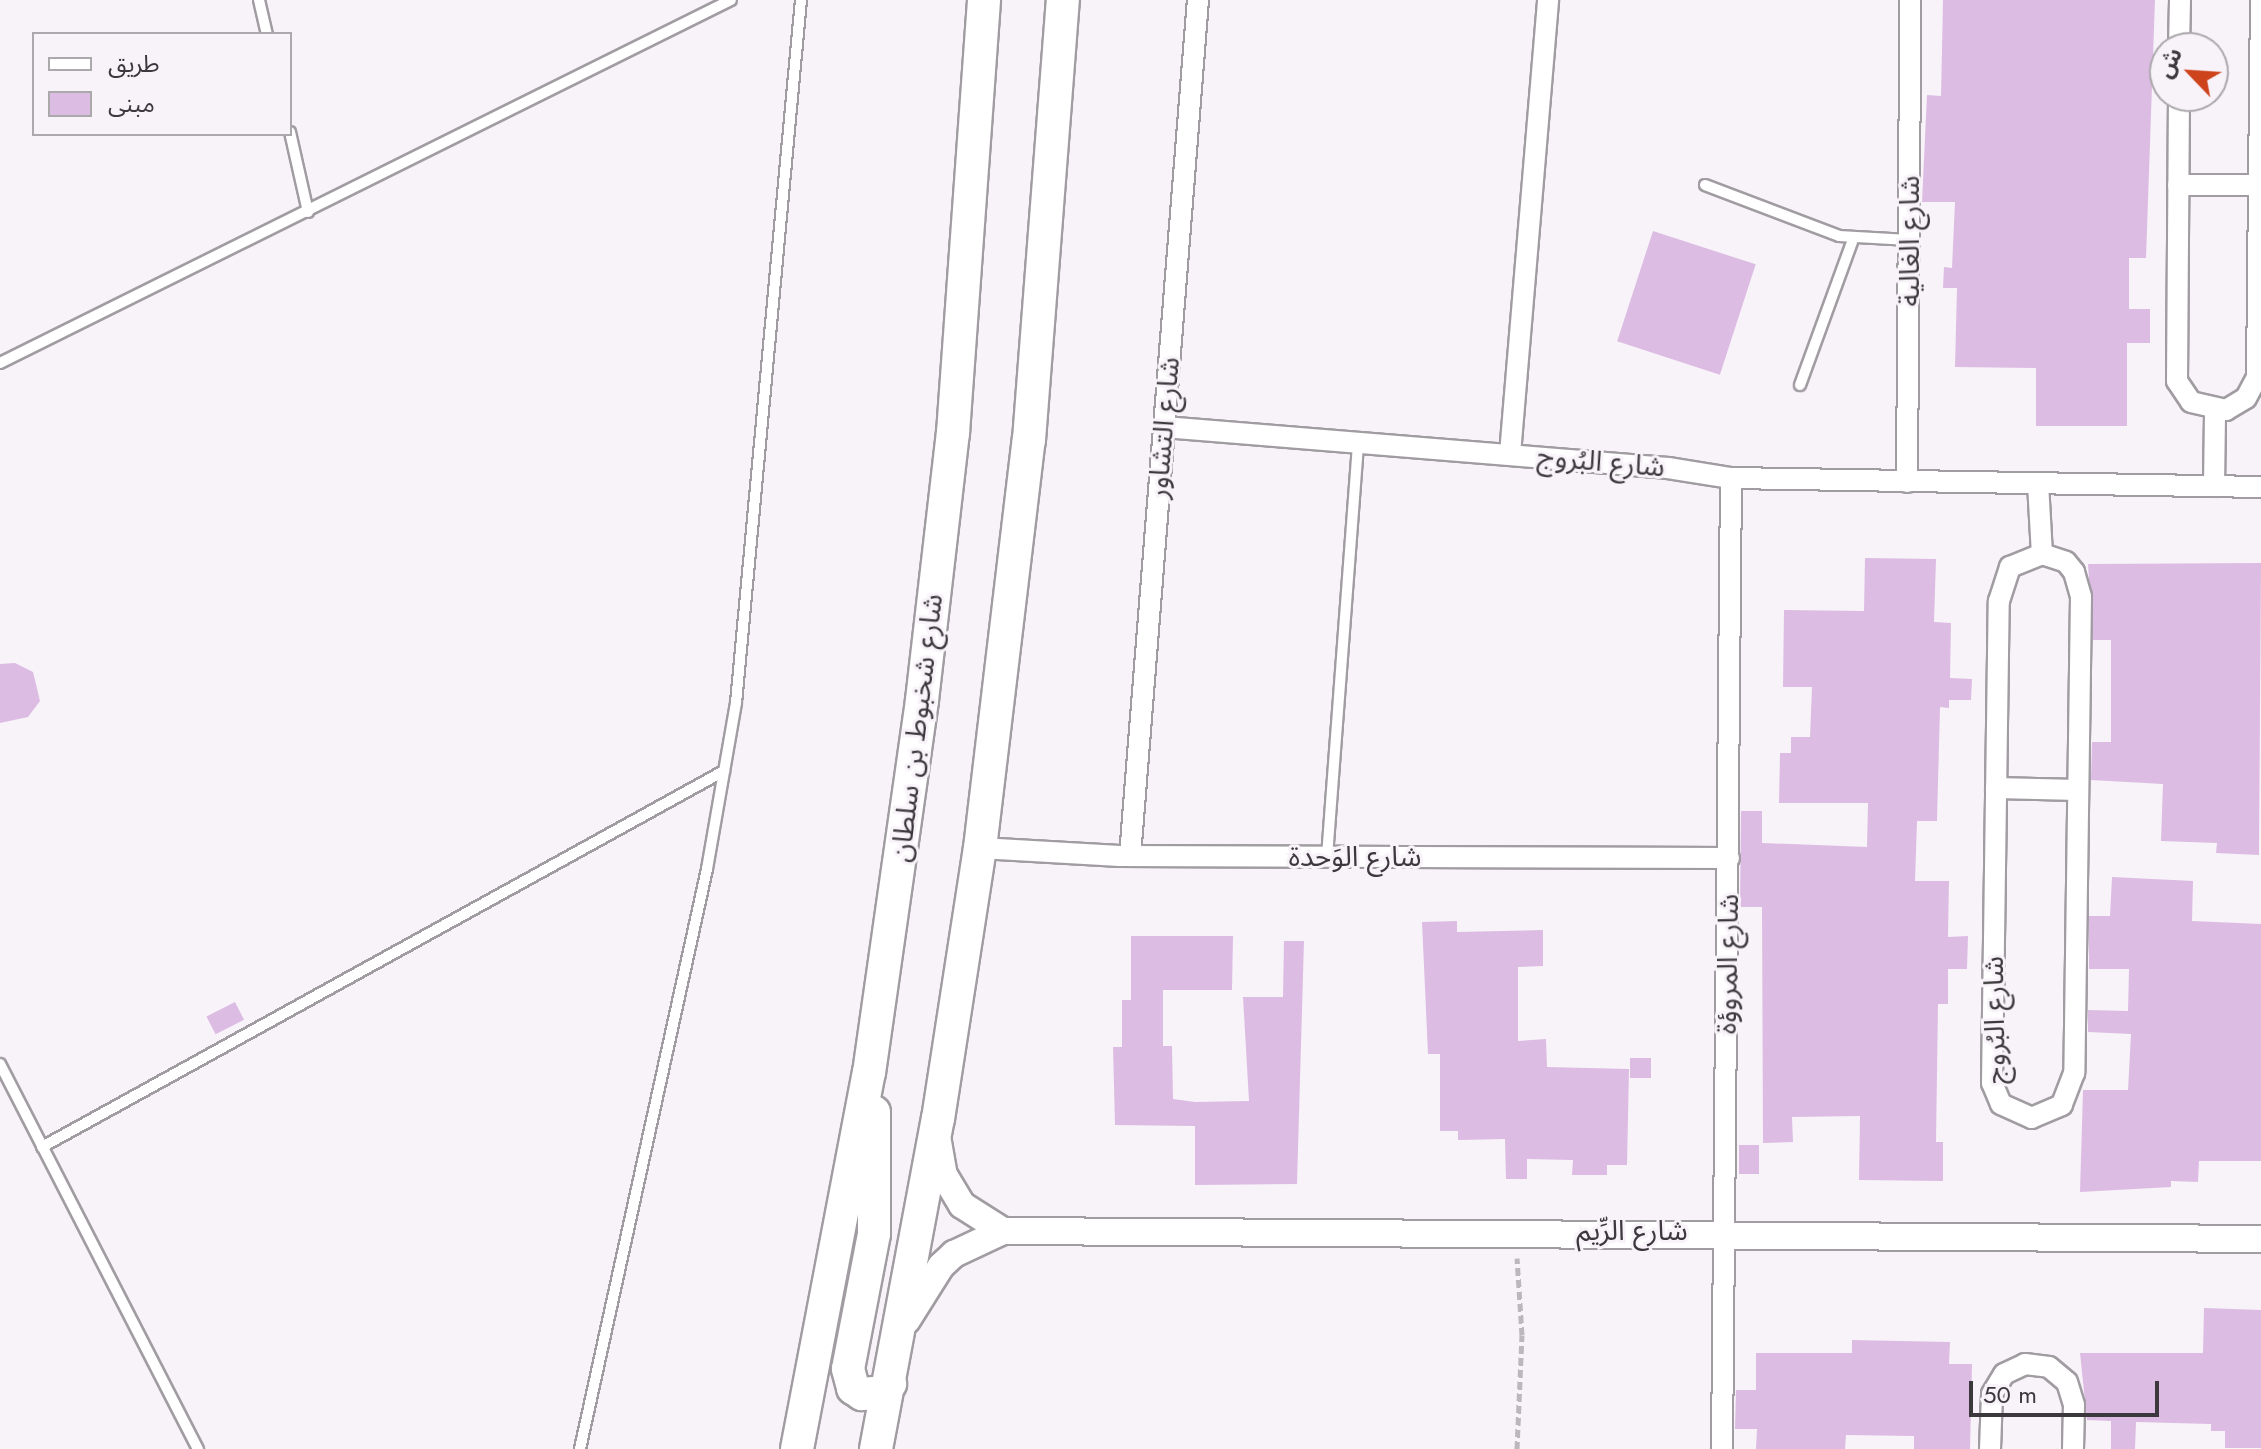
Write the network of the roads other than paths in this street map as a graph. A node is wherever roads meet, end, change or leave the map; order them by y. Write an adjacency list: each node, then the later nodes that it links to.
1 (259, 0): 12 (lane)
2 (731, 0): 19 (lane)
3 (801, 0): 34 (lane)
4 (984, 0): 42 (main road, شارع شخبوط بن سلطان)
5 (1063, 0): 37 (main road)
6 (1198, 0): 25 (street, شارع التشاور)
7 (1527, 0): 11 (street)
8 (1910, 0): 21 (street, شارع الغالية)
9 (2180, 0): 13 (street)
10 (2261, 0): 18 (street)
11 (1548, 1): 27 (street)
12 (267, 32)
13 (2179, 32)
14 (2179, 112): 17 (street)
15 (291, 136): 19 (lane)
16 (1705, 185): 20 (lane)
17 (2178, 185): 18 (street); 24 (street)
18 (2259, 185): 24 (street)
19 (308, 212): 22 (lane)
20 (1853, 239): 21 (lane); 23 (lane)
21 (1910, 240): 29 (street, شارع الغالية)
22 (0, 363)
23 (1800, 385)
24 (2215, 411): 31 (street)
25 (1164, 427): 26 (street, شارع البُروج); 38 (street, شارع التشاور)
26 (1358, 442): 27 (street, شارع البُروج); 39 (lane)
27 (1510, 454): 28 (street, شارع البُروج)
28 (1731, 478): 29 (street, شارع البُروج); 40 (street, شارع المروؤة)
29 (1907, 482): 30 (street, شارع البُروج)
30 (2038, 483): 31 (street, شارع البُروج); 33 (street)
31 (2214, 486): 32 (street, شارع البُروج)
32 (2261, 487)
33 (2042, 554): 35 (street, شارع البُروج); 36 (street, شارع البُروج)
34 (724, 771): 44 (lane); 50 (lane)
35 (1996, 788): 36 (street); 36 (street, شارع البُروج)
36 (2078, 790)
37 (980, 848): 38 (street, شارع الوَحدة); 43 (main road)
38 (1130, 856): 39 (street, شارع الوَحدة)
39 (1327, 857): 40 (street, شارع الوَحدة)
40 (1729, 858): 46 (street, شارع المروؤة)
41 (0, 1064): 44 (lane)
42 (869, 1073): 48 (main road); 51 (main road, شارع شخبوط بن سلطان)
43 (938, 1119): 45 (street); 48 (main road)
44 (42, 1147): 49 (lane)
45 (1003, 1231): 46 (street, شارع الرِّيم); 48 (street, شارع الرِّيم)
46 (1724, 1231): 47 (street, شارع الرِّيم); 53 (street, شارع المروؤة)
47 (2261, 1239)
48 (893, 1368): 52 (main road)
49 (198, 1449)
50 (580, 1449)
51 (797, 1449)
52 (876, 1449)
53 (1722, 1449)
54 (1990, 1449): 55 (street)
55 (2073, 1449)

